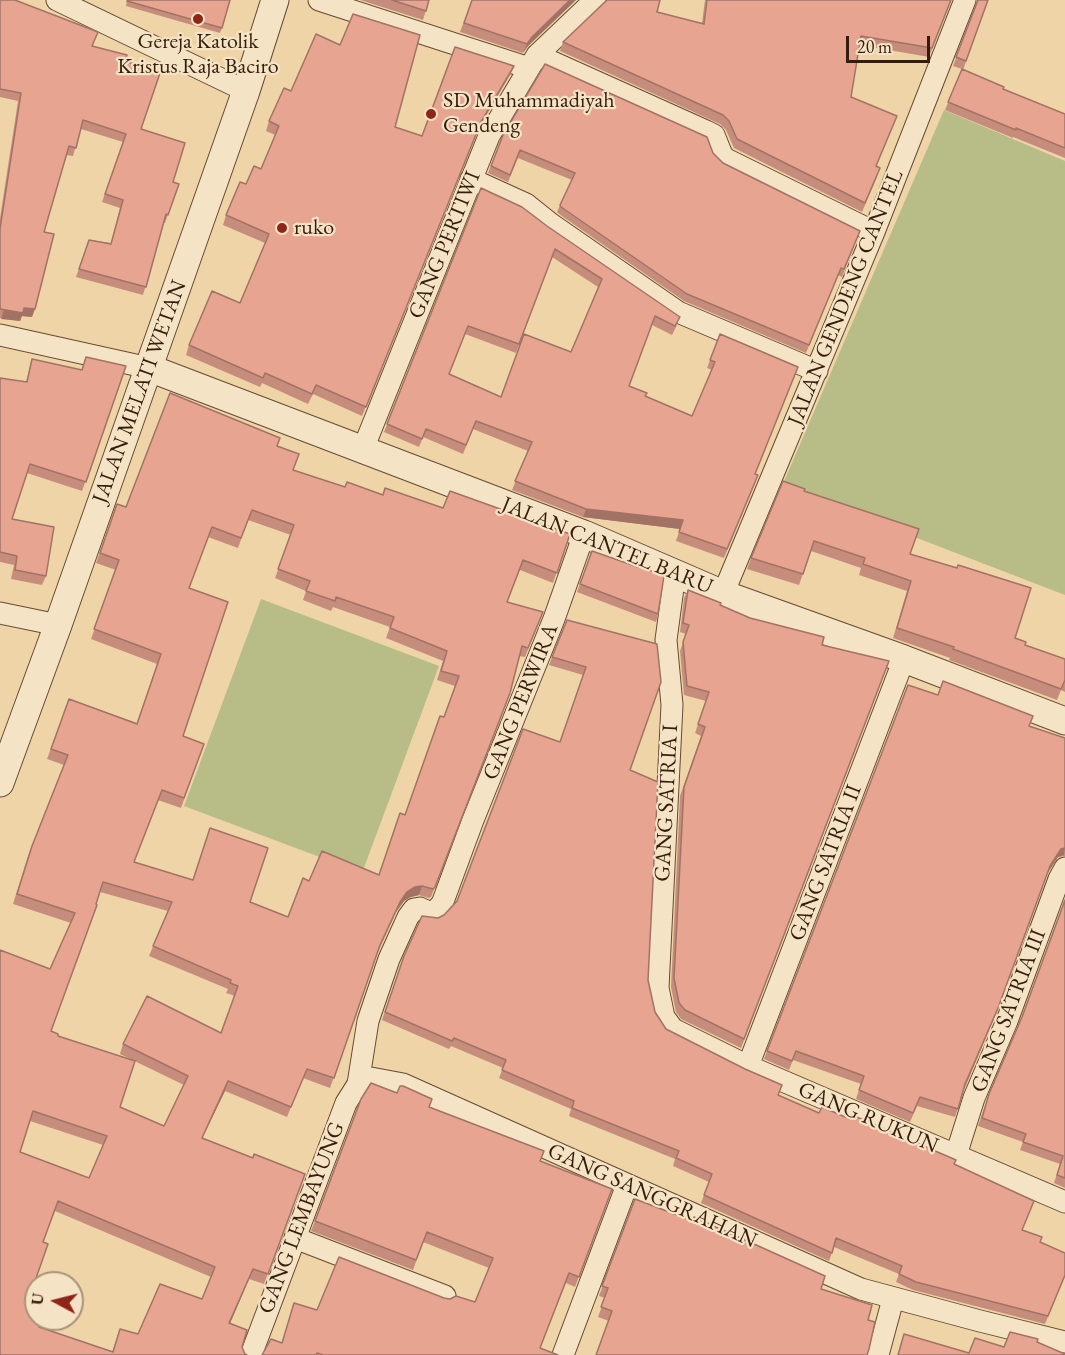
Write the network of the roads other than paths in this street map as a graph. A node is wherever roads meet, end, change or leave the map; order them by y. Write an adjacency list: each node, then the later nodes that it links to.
1 (57, 0): 7 (street)
2 (275, 0): 7 (street, JALAN MELATI WETAN)
3 (319, 0): 6 (street)
4 (595, 0): 6 (street, GANG PERTIWI)
5 (965, 0): 9 (street, JALAN GENDENG CANTEL)
6 (533, 61): 8 (street, GANG PERTIWI); 9 (street)
7 (246, 92): 11 (street, JALAN MELATI WETAN)
8 (471, 179): 12 (street); 13 (street, GANG PERTIWI)
9 (874, 232): 12 (street, JALAN GENDENG CANTEL)
10 (0, 335): 11 (street)
11 (149, 368): 13 (street, JALAN CANTEL BARU); 18 (street, JALAN MELATI WETAN)
12 (817, 371): 16 (street, JALAN GENDENG CANTEL)
13 (363, 449): 14 (street, JALAN CANTEL BARU)
14 (584, 534): 15 (street, JALAN CANTEL BARU); 25 (street, GANG PERWIRA)
15 (675, 573): 16 (street, JALAN CANTEL BARU); 23 (street, GANG SATRIA I)
16 (723, 594): 19 (street, JALAN CANTEL BARU)
17 (0, 613): 18 (street)
18 (58, 625): 21 (street, JALAN MELATI WETAN)
19 (904, 659): 20 (street, JALAN CANTEL BARU); 24 (street, GANG SATRIA II)
20 (1065, 721)
21 (0, 783)
22 (1065, 868): 26 (street, GANG SATRIA III)
23 (673, 1029): 24 (street, GANG RUKUN)
24 (748, 1066): 26 (street, GANG RUKUN)
25 (358, 1084): 27 (street, GANG SANGGRAHAN); 29 (street, GANG LEMBAYUNG)
26 (956, 1155): 28 (street, GANG RUKUN)
27 (627, 1185): 31 (street, GANG SANGGRAHAN); 34 (street)
28 (1065, 1202)
29 (295, 1238): 30 (street); 33 (street, GANG LEMBAYUNG)
30 (446, 1296)
31 (893, 1299): 32 (street, GANG SANGGRAHAN); 35 (street)
32 (1065, 1342)
33 (251, 1355)
34 (563, 1355)
35 (878, 1355)

